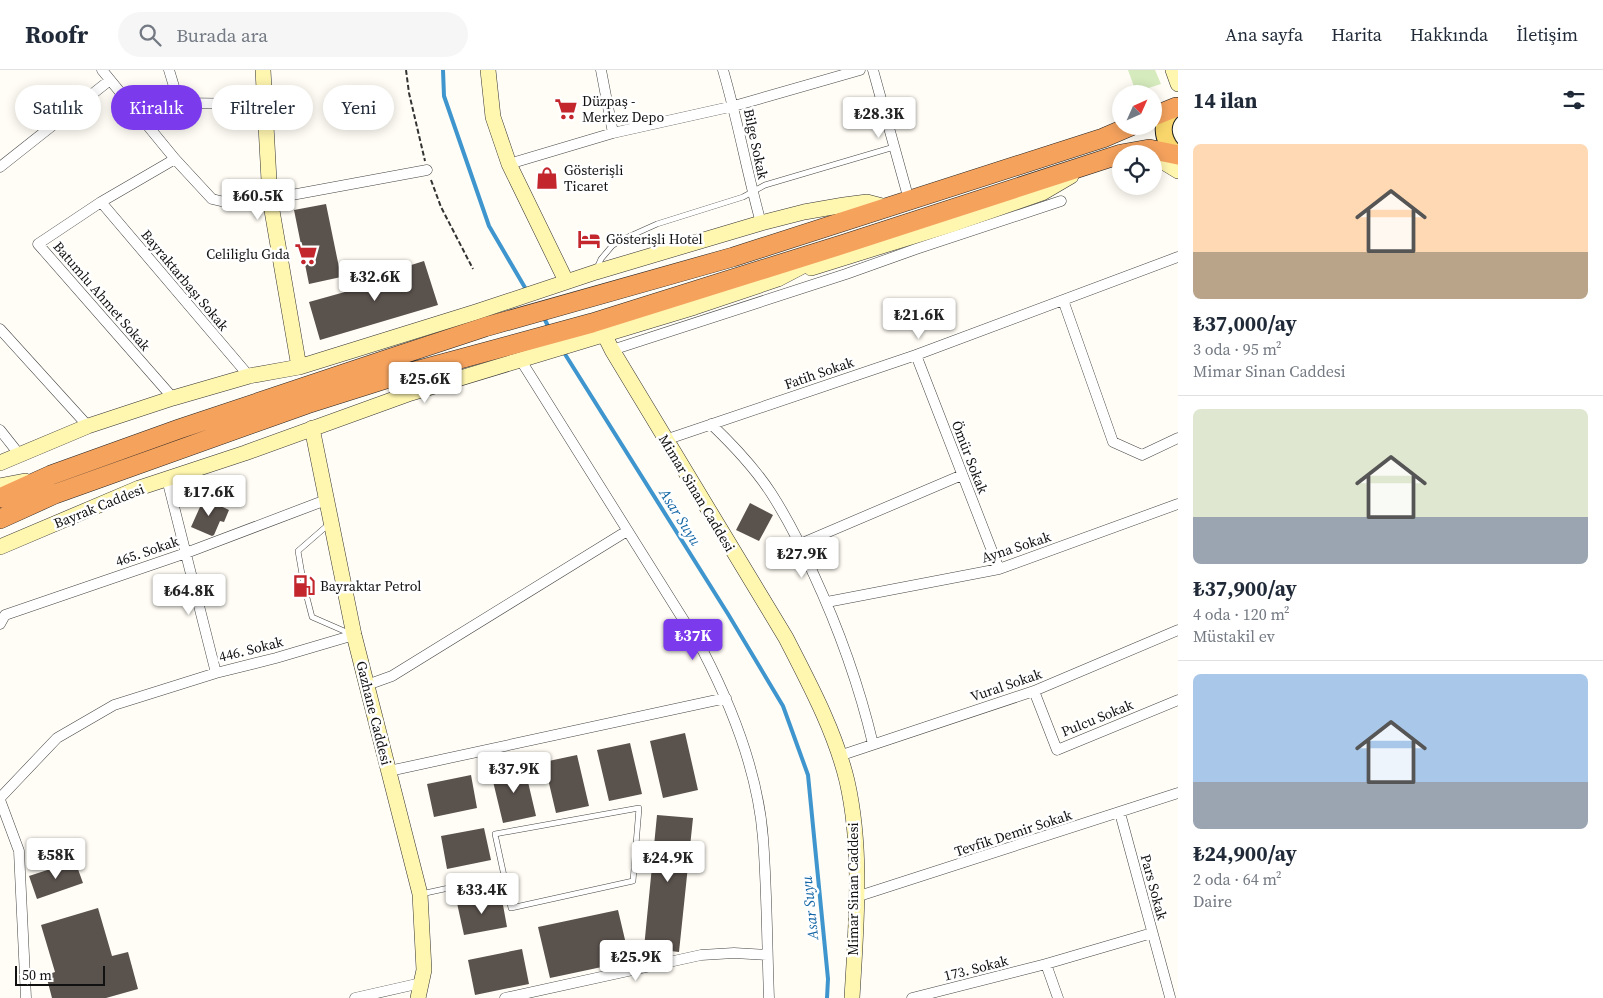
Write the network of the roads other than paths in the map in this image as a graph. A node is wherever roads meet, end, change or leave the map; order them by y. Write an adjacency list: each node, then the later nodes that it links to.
1 (102, 70): 10 (street)
2 (169, 70): 13 (street)
3 (264, 70): 14 (main road)
4 (488, 70): 29 (main road)
5 (601, 70): 20 (street)
6 (723, 70): 15 (street, Bilge Sokak)
7 (860, 70): 15 (street)
8 (873, 70): 22 (street)
9 (1173, 70): 11 (main road)
10 (110, 80): 12 (street); 30 (street)
11 (1178, 84)
12 (114, 85)
13 (174, 85)
14 (264, 85)
15 (734, 106): 20 (street); 33 (street, Bilge Sokak)
16 (1177, 106): 17 (highway); 24 (main road)
17 (1162, 113)
18 (152, 130): 27 (street)
19 (266, 130): 34 (main road)
20 (613, 133): 29 (street)
21 (1112, 134): 35 (highway)
22 (894, 147): 33 (lane); 35 (street)
23 (1162, 152): 24 (highway)
24 (1178, 155)
25 (1112, 157): 40 (highway)
26 (1112, 157): 43 (main road)
27 (175, 159): 34 (street); 37 (street, Batumlu Ahmet Sokak)
28 (1162, 161): 32 (main road)
29 (509, 164): 44 (main road)
30 (0, 167)
31 (427, 170): 34 (street)
32 (1178, 171)
33 (752, 191): 39 (street, Bilge Sokak); 42 (lane)
34 (269, 194): 53 (main road)
35 (909, 200): 38 (highway)
36 (1062, 201): 45 (street)
37 (101, 202): 54 (street, Bayraktarbaşı Sokak); 55 (street, Batumlu Ahmet Sokak)
38 (886, 207): 39 (main road); 47 (highway)
39 (761, 223): 42 (main road)
40 (844, 244): 43 (main road); 49 (highway)
41 (1178, 257): 46 (street, Fatih Sokak)
42 (596, 272): 44 (main road)
43 (782, 278): 45 (street); 49 (main road, Bayrak Caddesi)
44 (566, 281): 47 (main road)
45 (782, 295): 50 (street)
46 (1062, 300): 51 (street, Fatih Sokak); 60 (street)
47 (481, 320): 53 (main road); 64 (highway)
48 (0, 329): 57 (street)
49 (597, 331): 50 (main road, Mimar Sinan Caddesi); 52 (main road, Bayrak Caddesi); 68 (highway)
50 (612, 350): 61 (main road, Mimar Sinan Caddesi)
51 (916, 355): 56 (street, Fatih Sokak); 65 (street, Ömür Sokak)
52 (525, 357): 58 (main road, Bayrak Caddesi); 75 (street)
53 (300, 367): 54 (main road)
54 (249, 376): 55 (main road)
55 (173, 398): 57 (main road)
56 (712, 424): 61 (street, Fatih Sokak); 76 (street)
57 (88, 426): 62 (main road)
58 (312, 428): 66 (main road, Bayrak Caddesi); 70 (main road, Gazhane Caddesi)
59 (0, 430): 62 (street)
60 (1178, 438)
61 (665, 440): 90 (main road, Mimar Sinan Caddesi)
62 (19, 454): 63 (main road)
63 (0, 463)
64 (51, 475): 67 (main road); 69 (highway)
65 (962, 475): 76 (street); 79 (street, Ömür Sokak)
66 (167, 479): 77 (main road, Bayrak Caddesi); 78 (street, 446. Sokak)
67 (0, 486)
68 (59, 493): 72 (highway); 74 (main road)
69 (0, 498)
70 (326, 500): 73 (main road, Gazhane Caddesi); 78 (street, 465. Sokak)
71 (1178, 504): 79 (street, Ayna Sokak)
72 (0, 519)
73 (331, 522): 83 (main road, Gazhane Caddesi); 83 (lane)
74 (0, 528)
75 (627, 531): 85 (street); 87 (street)
76 (800, 544): 80 (street)
77 (0, 547)
78 (186, 553): 81 (street, 465. Sokak); 84 (street, 446. Sokak)
79 (999, 569): 80 (street, Ayna Sokak)
80 (827, 602): 89 (street)
81 (2, 616)
82 (1178, 630): 86 (street, Vural Sokak)
83 (354, 635): 84 (street, 446. Sokak); 85 (main road, Gazhane Caddesi)
84 (216, 672): 93 (street)
85 (367, 685): 91 (main road, Gazhane Caddesi)
86 (1034, 691): 88 (street, Pulcu Sokak); 89 (street, Vural Sokak)
87 (726, 698): 91 (street); 99 (street)
88 (1178, 700)
89 (873, 744): 90 (street, Vural Sokak)
90 (839, 756): 97 (main road, Mimar Sinan Caddesi)
91 (389, 771): 96 (main road, Gazhane Caddesi)
92 (1178, 793): 94 (street, Tevfik Demir Sokak)
93 (0, 799): 103 (street)
94 (1120, 813): 97 (street, Tevfik Demir Sokak); 98 (street, Pars Sokak)
95 (504, 876): 95 (lane); 96 (lane)
96 (420, 894): 101 (main road, Gazhane Caddesi)
97 (856, 898): 107 (main road, Mimar Sinan Caddesi)
98 (1152, 933): 100 (street, 173. Sokak); 110 (street, Pars Sokak)
99 (767, 955): 105 (street); 106 (street)
100 (1046, 964): 108 (street, 173. Sokak); 109 (street)
101 (420, 991): 104 (street)
102 (1178, 993): 110 (street)
103 (26, 998)
104 (355, 998)
105 (505, 998)
106 (769, 998)
107 (852, 998)
108 (912, 998)
109 (1058, 998)
110 (1169, 998)

